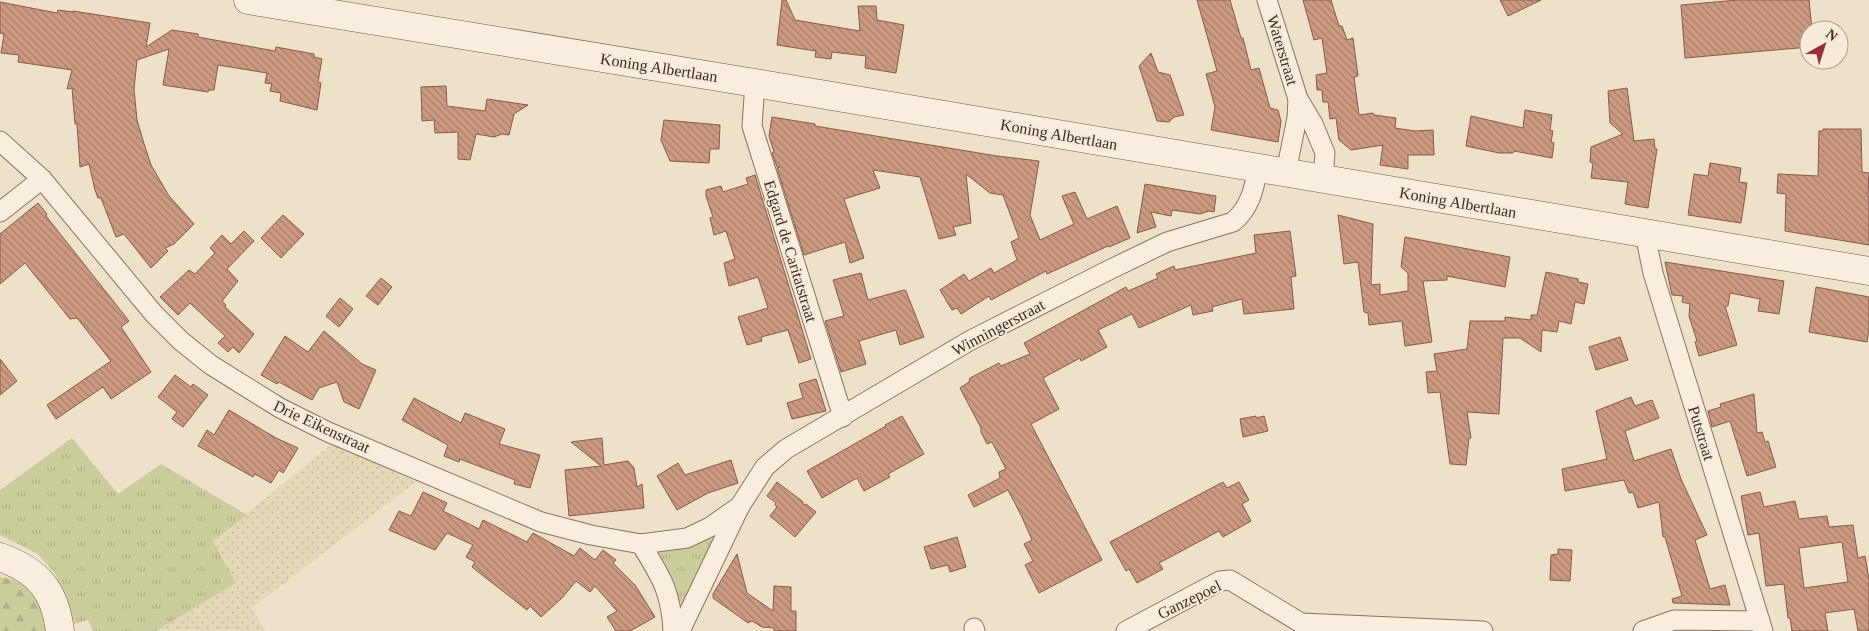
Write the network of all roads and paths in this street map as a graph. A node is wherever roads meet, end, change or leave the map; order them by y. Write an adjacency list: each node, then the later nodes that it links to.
1 (248, 0): 3 (street, Koning Albertlaan)
2 (1267, 0): 4 (street, Waterstraat)
3 (755, 83): 6 (street, Koning Albertlaan); 13 (street, Edgard de Caritatstraat)
4 (1298, 99): 7 (street, Waterstraat); 9 (street, Waterstraat)
5 (0, 141): 8 (street, Drie Eikenstraat)
6 (1258, 168): 7 (street, Koning Albertlaan); 13 (street, Winningerstraat)
7 (1286, 172): 9 (street, Koning Albertlaan)
8 (42, 178): 10 (street); 15 (street, Drie Eikenstraat)
9 (1323, 178): 11 (street, Koning Albertlaan)
10 (0, 212)
11 (1645, 234): 12 (street, Koning Albertlaan); 17 (street, Putstraat)
12 (1869, 271)
13 (843, 417): 14 (street, Winningerstraat)
14 (740, 506): 15 (street, Winningerstraat); 20 (street, Winningerstraat)
15 (641, 544): 19 (street)
16 (0, 557): 18 (street)
17 (1762, 626): 23 (street)
18 (60, 631)
19 (673, 631)
20 (680, 631)
21 (1126, 631): 22 (street, Ganzepoel)
22 (1483, 631)
23 (1643, 631)

